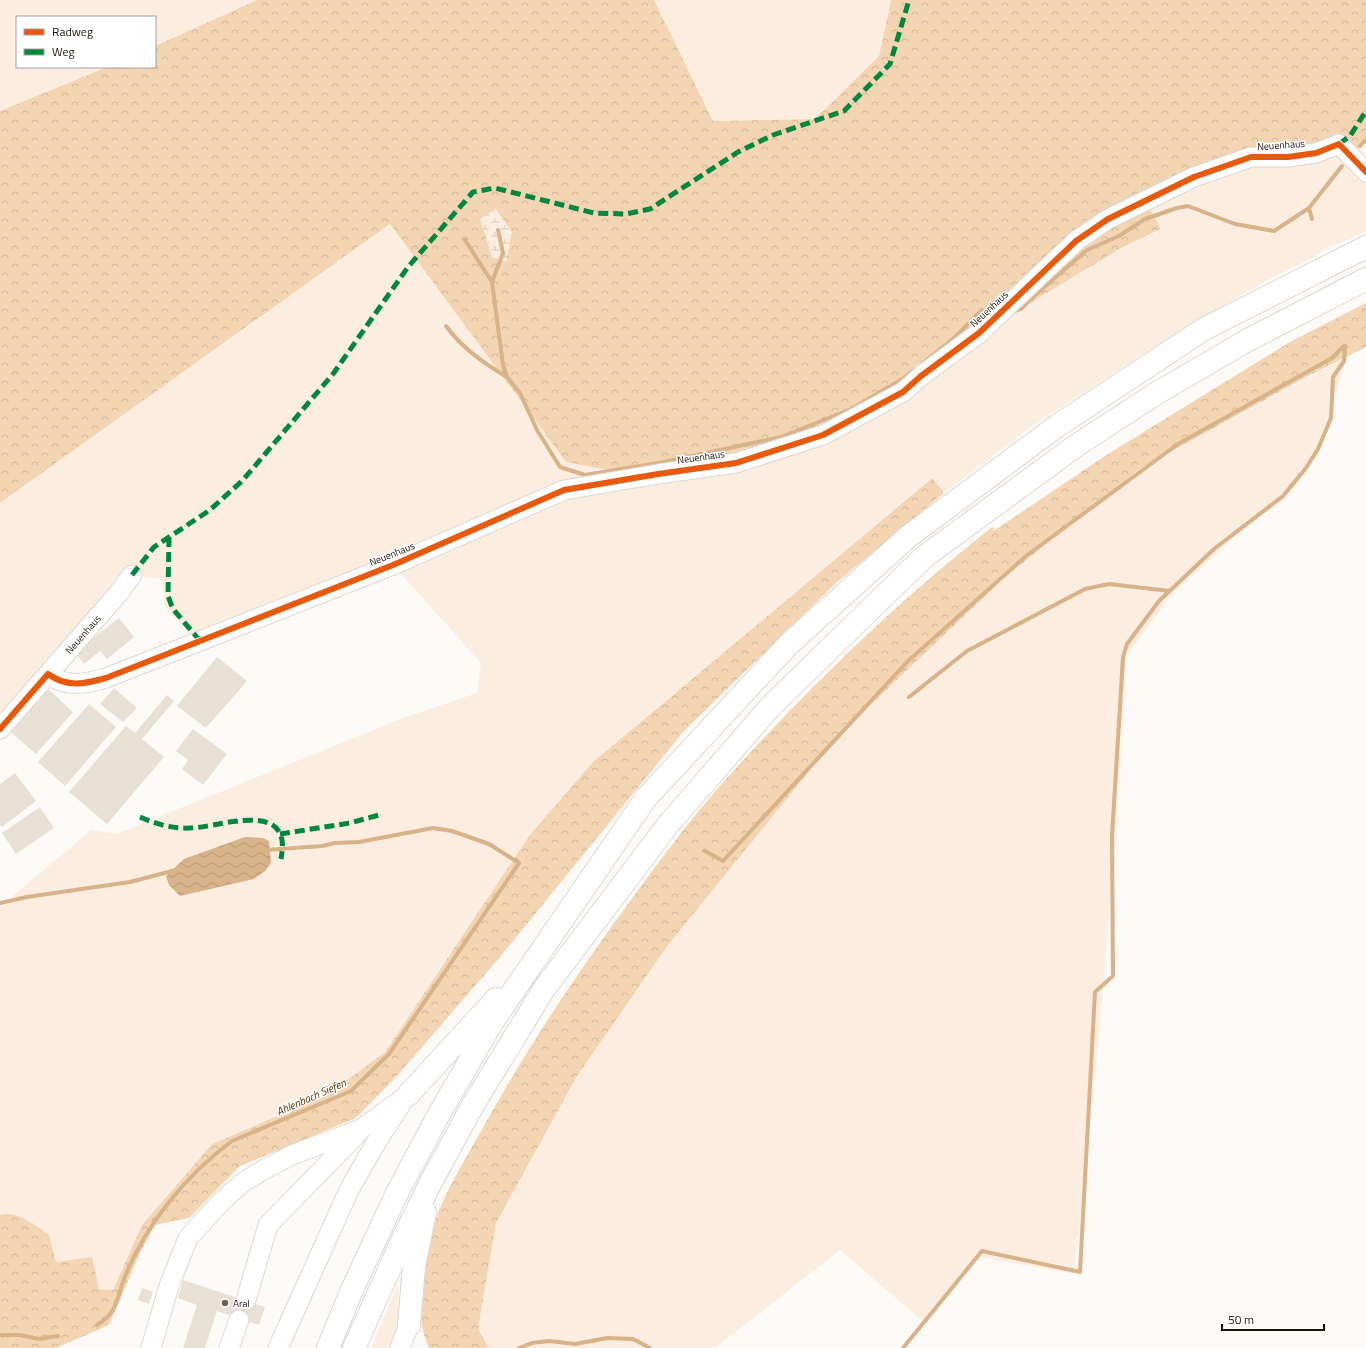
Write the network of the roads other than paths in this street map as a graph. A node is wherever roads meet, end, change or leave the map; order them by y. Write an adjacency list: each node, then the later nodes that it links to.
1 (1366, 172): 5 (street, Neuenhaus)
2 (1366, 247): 7 (highway)
3 (1366, 279): 10 (highway)
4 (132, 575): 5 (street, Neuenhaus)
5 (48, 674): 6 (street, Neuenhaus)
6 (0, 729)
7 (533, 961): 8 (highway); 17 (highway)
8 (408, 1095): 9 (street); 16 (street)
9 (362, 1129): 11 (street); 14 (street)
10 (431, 1182): 13 (highway); 18 (highway)
11 (246, 1300)
12 (239, 1320): 15 (street)
13 (409, 1325): 19 (street)
14 (151, 1348)
15 (229, 1348)
16 (278, 1348)
17 (328, 1348)
18 (354, 1348)
19 (400, 1348)

